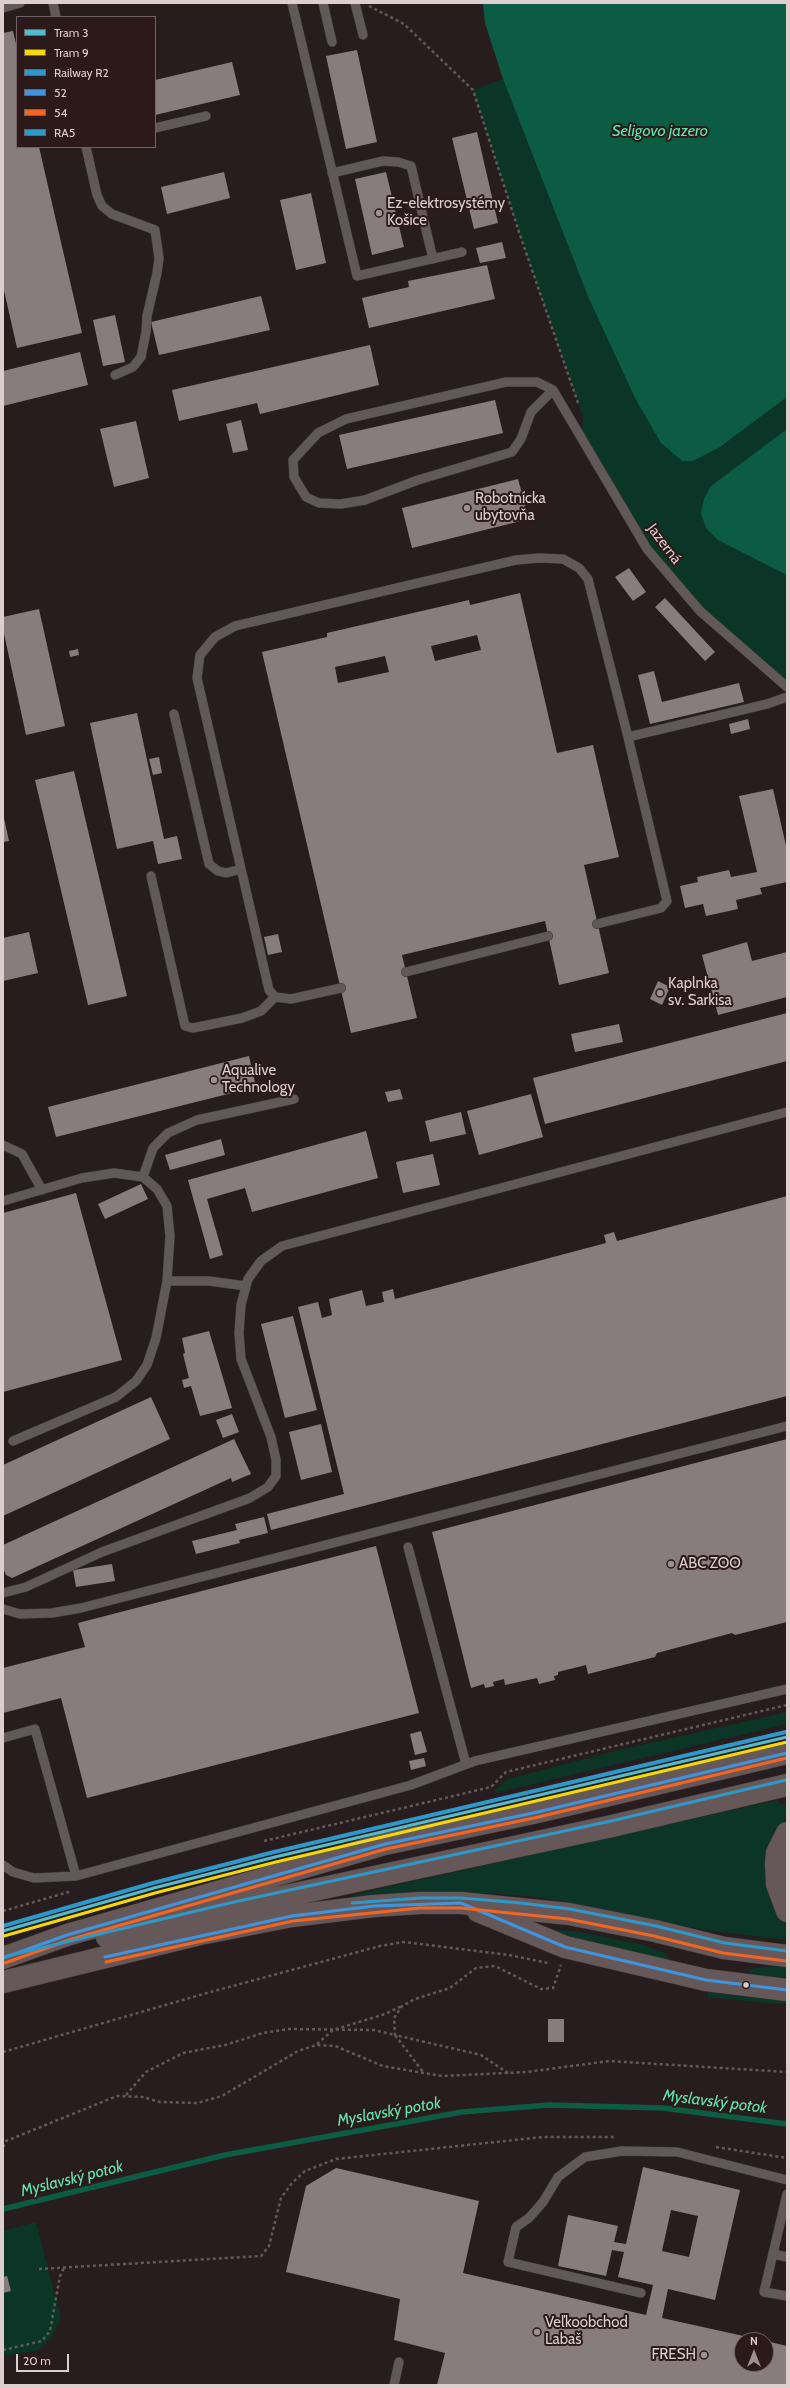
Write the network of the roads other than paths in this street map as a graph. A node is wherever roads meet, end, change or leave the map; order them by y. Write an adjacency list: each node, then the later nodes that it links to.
1 (20, 3): 6 (lane)
2 (53, 3): 7 (lane)
3 (292, 3): 13 (lane)
4 (323, 3): 9 (lane)
5 (355, 3): 8 (lane)
6 (3, 8)
7 (56, 16)
8 (363, 36)
9 (332, 42)
10 (206, 116): 11 (lane)
11 (156, 128)
12 (86, 148): 16 (lane)
13 (332, 173): 15 (lane); 15 (lane)
14 (462, 252): 15 (lane)
15 (433, 259)
16 (115, 375)
17 (553, 390): 17 (lane); 18 (lane, Jazerná)
18 (787, 687)
19 (787, 697): 21 (lane)
20 (174, 714): 22 (lane)
21 (628, 738): 22 (lane); 24 (lane)
22 (241, 869): 28 (lane)
23 (151, 876): 28 (lane)
24 (597, 924)
25 (548, 936): 26 (lane)
26 (406, 972)
27 (341, 988): 28 (lane)
28 (275, 997)
29 (294, 1099): 32 (lane)
30 (787, 1112): 36 (lane)
31 (3, 1145): 33 (lane)
32 (143, 1177): 33 (lane); 35 (lane)
33 (42, 1190): 34 (lane)
34 (3, 1201)
35 (167, 1281): 36 (lane); 38 (lane)
36 (246, 1286): 40 (lane)
37 (787, 1426): 41 (lane)
38 (13, 1441)
39 (408, 1547): 45 (lane)
40 (3, 1594)
41 (3, 1609)
42 (787, 1689): 45 (lane)
43 (3, 1738): 49 (lane)
44 (787, 1753): 53 (highway)
45 (466, 1764): 49 (lane)
46 (787, 1785): 54 (highway)
47 (787, 1833): 51 (highway)
48 (3, 1865): 49 (lane)
49 (76, 1876)
50 (461, 1903): 52 (highway); 55 (highway); 56 (highway)
51 (787, 1911)
52 (787, 1956)
53 (3, 1958)
54 (3, 1962)
55 (3, 1982)
56 (787, 1990)
57 (787, 2180): 61 (lane)
58 (787, 2194): 59 (lane)
59 (773, 2254): 60 (lane); 62 (lane)
60 (787, 2257)
61 (641, 2293)
62 (787, 2296)
63 (399, 2362): 64 (lane)
64 (394, 2385)

